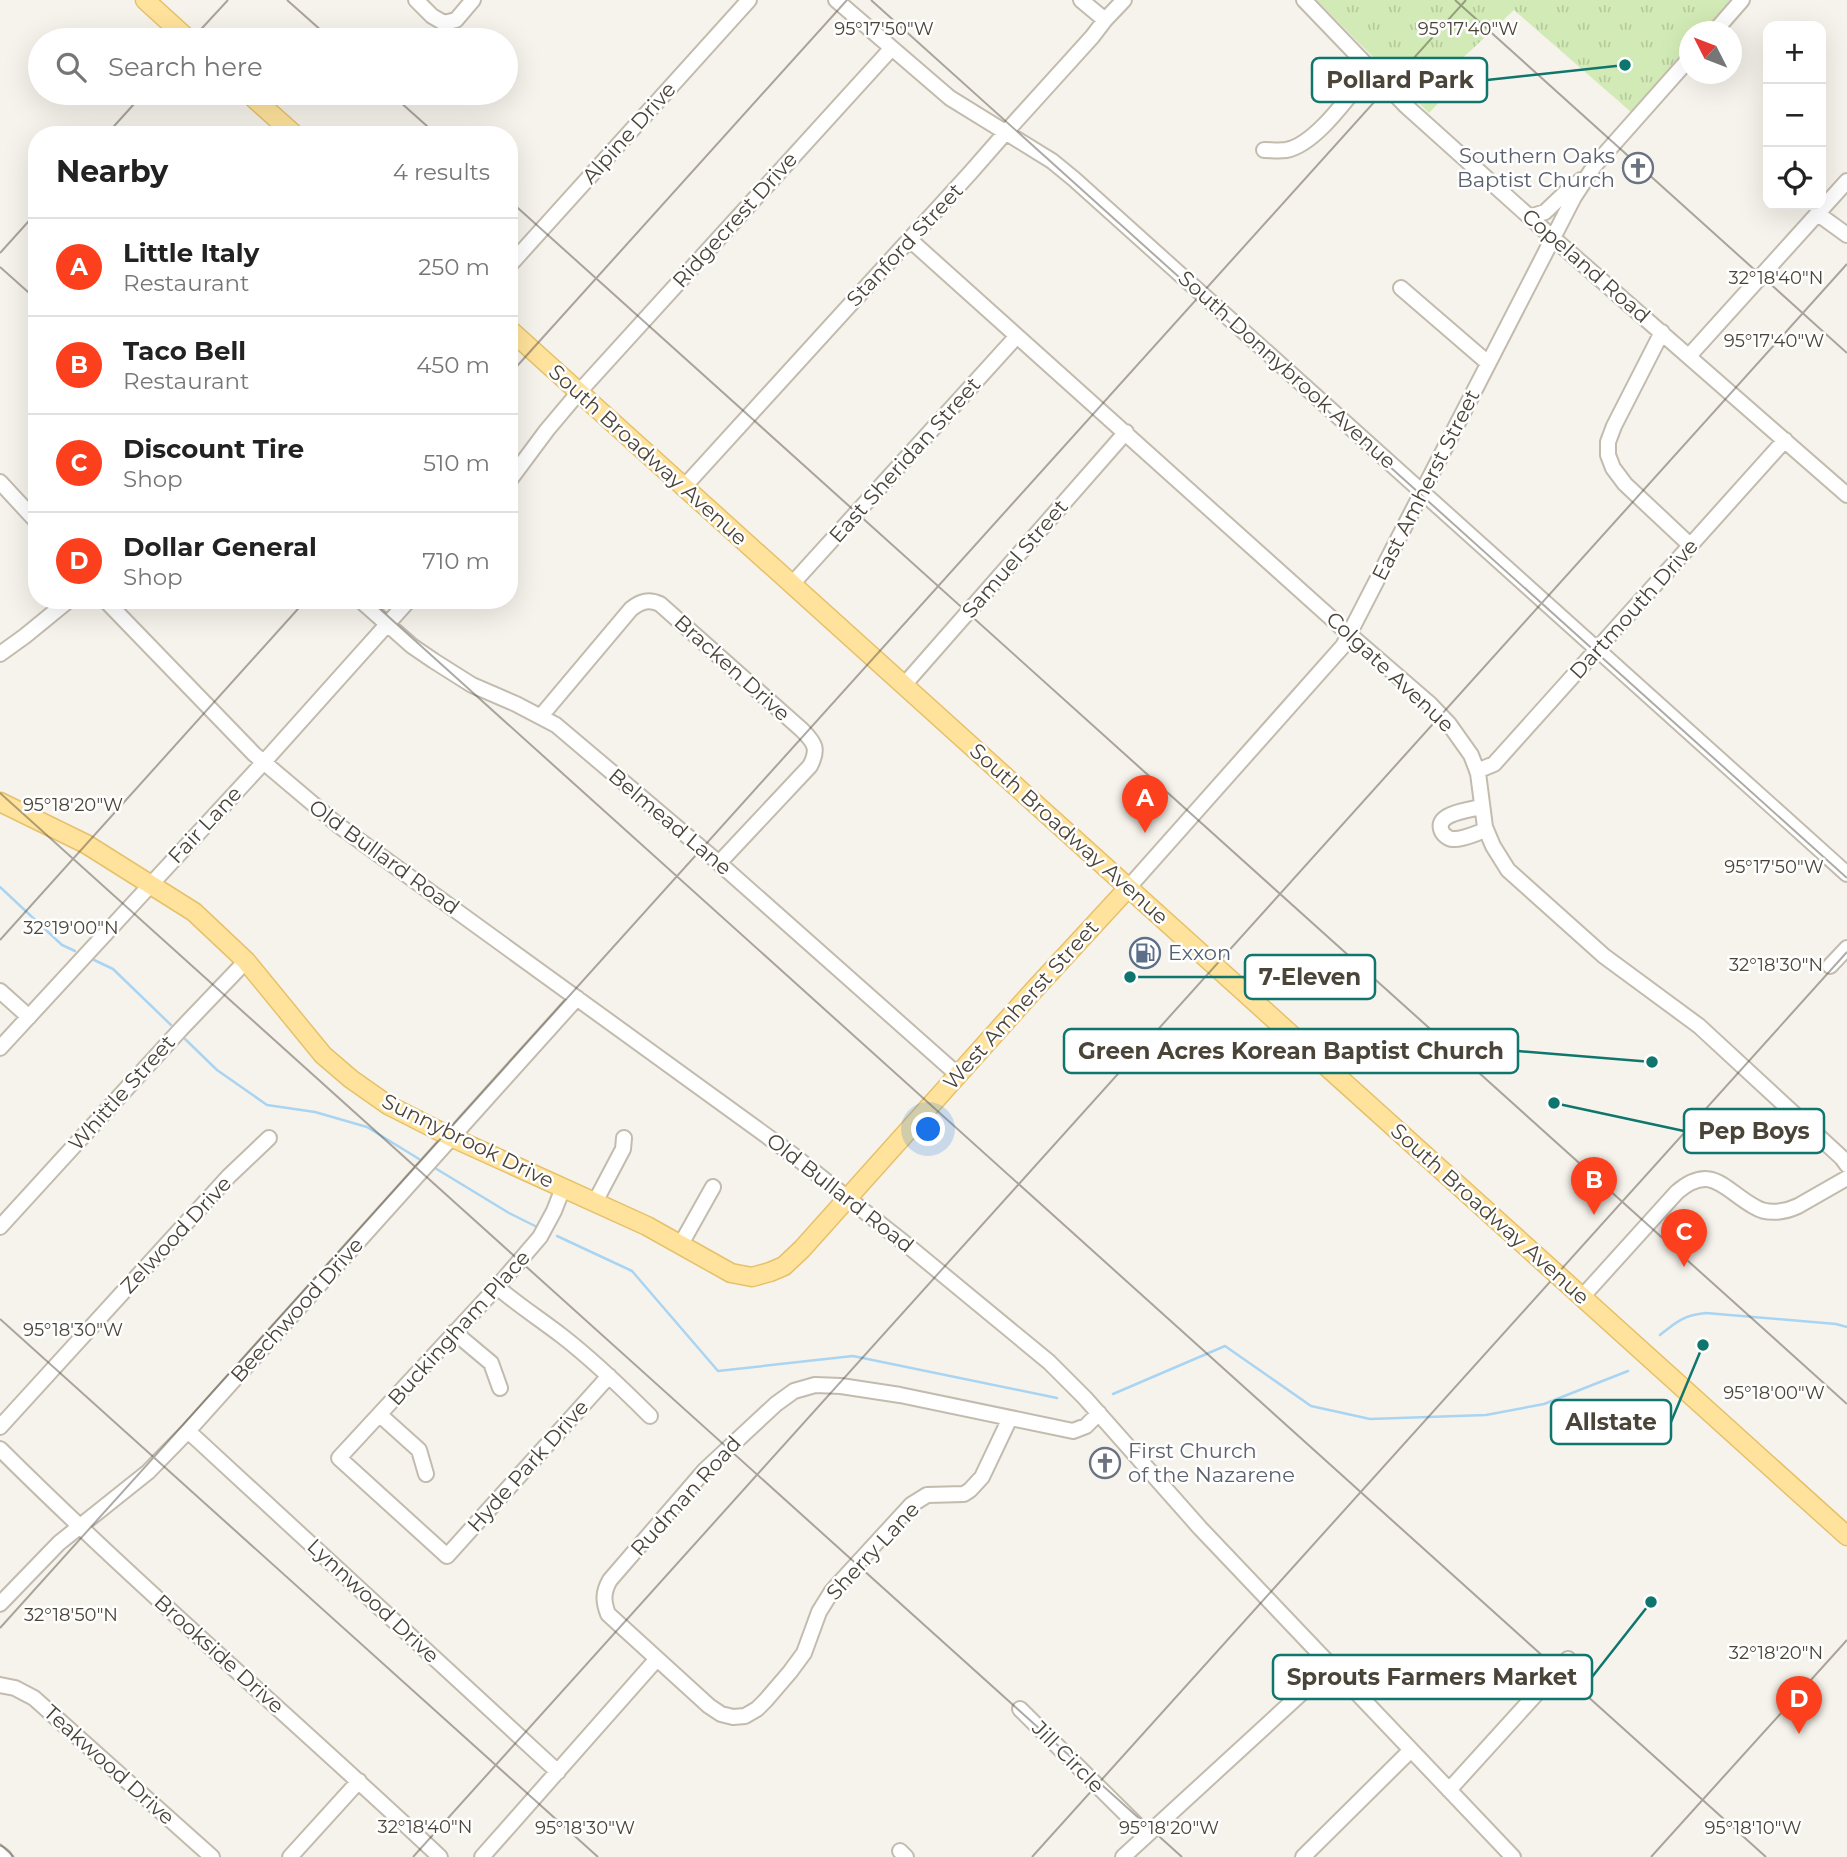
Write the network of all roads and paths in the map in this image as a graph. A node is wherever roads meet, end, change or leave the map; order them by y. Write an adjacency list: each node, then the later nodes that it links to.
1 (145, 0): 12 (main road)
2 (416, 0): 3 (street)
3 (473, 0)
4 (749, 0): 27 (street, Alpine Drive)
5 (836, 0): 13 (street, South Donnybrook Avenue)
6 (1081, 0): 10 (street)
7 (1124, 0): 10 (street, Stanford Street)
8 (1304, 0): 14 (street, Copeland Road)
9 (1742, 0): 11 (street)
10 (1105, 20): 18 (street, Stanford Street)
11 (1724, 21)
12 (176, 28)
13 (891, 48): 18 (street, South Donnybrook Avenue); 34 (street, Ridgecrest Drive)
14 (1370, 70): 19 (street); 23 (street, Copeland Road)
15 (1679, 70): 20 (street, East Amherst Street)
16 (261, 105): 17 (main road)
17 (285, 126)
18 (1006, 132): 26 (street, Stanford Street); 40 (street, South Donnybrook Avenue)
19 (1264, 150)
20 (1588, 175): 23 (street); 25 (street, East Amherst Street)
21 (1847, 181): 22 (street)
22 (1818, 214): 24 (street); 32 (street)
23 (1530, 217): 25 (street, Copeland Road)
24 (1847, 235)
25 (1553, 237): 29 (street, Copeland Road); 33 (street, East Amherst Street)
26 (909, 239): 30 (street, Colgate Avenue); 39 (street, Stanford Street)
27 (518, 256)
28 (1401, 288): 33 (street)
29 (1662, 332): 32 (street, Copeland Road); 43 (street)
30 (1017, 336): 35 (street, Colgate Avenue); 44 (street, East Sheridan Street)
31 (518, 338): 34 (main road, South Broadway Avenue)
32 (1689, 356): 36 (street, Copeland Road)
33 (1488, 363): 40 (street, East Amherst Street)
34 (579, 392): 37 (street); 39 (main road, South Broadway Avenue)
35 (1126, 432): 50 (street, Colgate Avenue); 53 (street, Samuel Street)
36 (1784, 440): 41 (street, Copeland Road); 43 (street, Dartmouth Drive)
37 (518, 469)
38 (0, 482): 42 (street)
39 (683, 488): 44 (main road, South Broadway Avenue)
40 (1423, 492): 50 (street, East Amherst Street); 51 (street, South Donnybrook Avenue)
41 (1847, 495)
42 (28, 512)
43 (1691, 546): 51 (street, Dartmouth Drive)
44 (792, 584): 53 (main road, South Broadway Avenue)
45 (58, 609): 52 (street)
46 (114, 609): 55 (street, Old Bullard Road)
47 (370, 609): 49 (street, Belmead Lane)
48 (401, 609): 49 (street, Fair Lane)
49 (387, 624): 54 (street, Belmead Lane); 55 (street, Fair Lane)
50 (1350, 635): 56 (street, Colgate Avenue); 63 (street, East Amherst Street)
51 (1598, 649): 56 (street, Dartmouth Drive); 61 (street, South Donnybrook Avenue)
52 (0, 654)
53 (905, 685): 63 (main road, South Broadway Avenue)
54 (541, 716): 60 (street, Belmead Lane); 60 (street, Bracken Drive)
55 (263, 763): 62 (street, Fair Lane); 68 (street, Old Bullard Road)
56 (1477, 771): 58 (street, Colgate Avenue)
57 (0, 802): 62 (main road, Sunnybrook Drive)
58 (1481, 807): 59 (street, Colgate Avenue); 59 (street)
59 (1486, 830): 75 (street, Colgate Avenue)
60 (719, 863): 71 (street, Belmead Lane)
61 (1847, 874)
62 (150, 883): 65 (main road, Sunnybrook Drive); 69 (street, Fair Lane)
63 (1128, 888): 71 (main road, West Amherst Street); 85 (main road, South Broadway Avenue)
64 (1847, 948): 66 (street)
65 (246, 961): 72 (main road, Sunnybrook Drive); 81 (street, Whittle Street)
66 (1830, 966)
67 (0, 991): 69 (street)
68 (577, 998): 72 (street, Beechwood Drive); 79 (street, Old Bullard Road)
69 (29, 1017): 70 (street, Fair Lane)
70 (0, 1048)
71 (958, 1075): 79 (main road, West Amherst Street)
72 (451, 1137): 78 (main road, Sunnybrook Drive); 94 (street, Beechwood Drive)
73 (269, 1138): 93 (street, Zelwood Drive)
74 (624, 1138): 80 (street)
75 (1847, 1165)
76 (1847, 1178): 85 (street)
77 (713, 1187): 82 (street)
78 (562, 1188): 80 (main road, Sunnybrook Drive); 84 (street, Buckingham Place)
79 (848, 1198): 83 (main road, West Amherst Street); 89 (street, Old Bullard Road)
80 (595, 1202): 82 (main road, Sunnybrook Drive)
81 (0, 1227)
82 (681, 1244): 83 (main road, Sunnybrook Drive)
83 (770, 1272)
84 (497, 1287): 86 (street, Buckingham Place); 87 (street)
85 (1582, 1297): 99 (main road, South Broadway Avenue)
86 (454, 1332): 88 (street); 90 (street, Buckingham Place)
87 (609, 1376): 91 (street); 96 (street, Hyde Park Drive)
88 (500, 1388)
89 (1099, 1413): 92 (street, Rudman Road); 103 (street, Old Bullard Road)
90 (380, 1415): 96 (street, Buckingham Place); 97 (street)
91 (650, 1416)
92 (1010, 1418): 102 (street, Sherry Lane); 102 (street, Rudman Road)
93 (0, 1427)
94 (188, 1431): 98 (street, Beechwood Drive); 107 (street, Lynnwood Drive)
95 (0, 1449): 98 (street, Brookside Drive)
96 (339, 1458)
97 (426, 1474)
98 (78, 1526): 100 (street, Beechwood Drive); 108 (street, Brookside Drive)
99 (1847, 1536)
100 (0, 1604)
101 (1568, 1659): 109 (street)
102 (656, 1660): 107 (street)
103 (1331, 1666): 106 (street, Old Bullard Road); 110 (street)
104 (0, 1685): 111 (street, Teakwood Drive)
105 (1020, 1709): 110 (street, Jill Circle)
106 (1411, 1750): 109 (street, Old Bullard Road); 116 (street)
107 (558, 1772): 114 (street)
108 (359, 1781): 112 (street); 113 (street, Brookside Drive)
109 (1450, 1790): 117 (street, Old Bullard Road)
110 (1146, 1834): 115 (street)
111 (212, 1857)
112 (290, 1857)
113 (440, 1857)
114 (482, 1857)
115 (1123, 1857)
116 (1303, 1857)
117 (1513, 1857)

